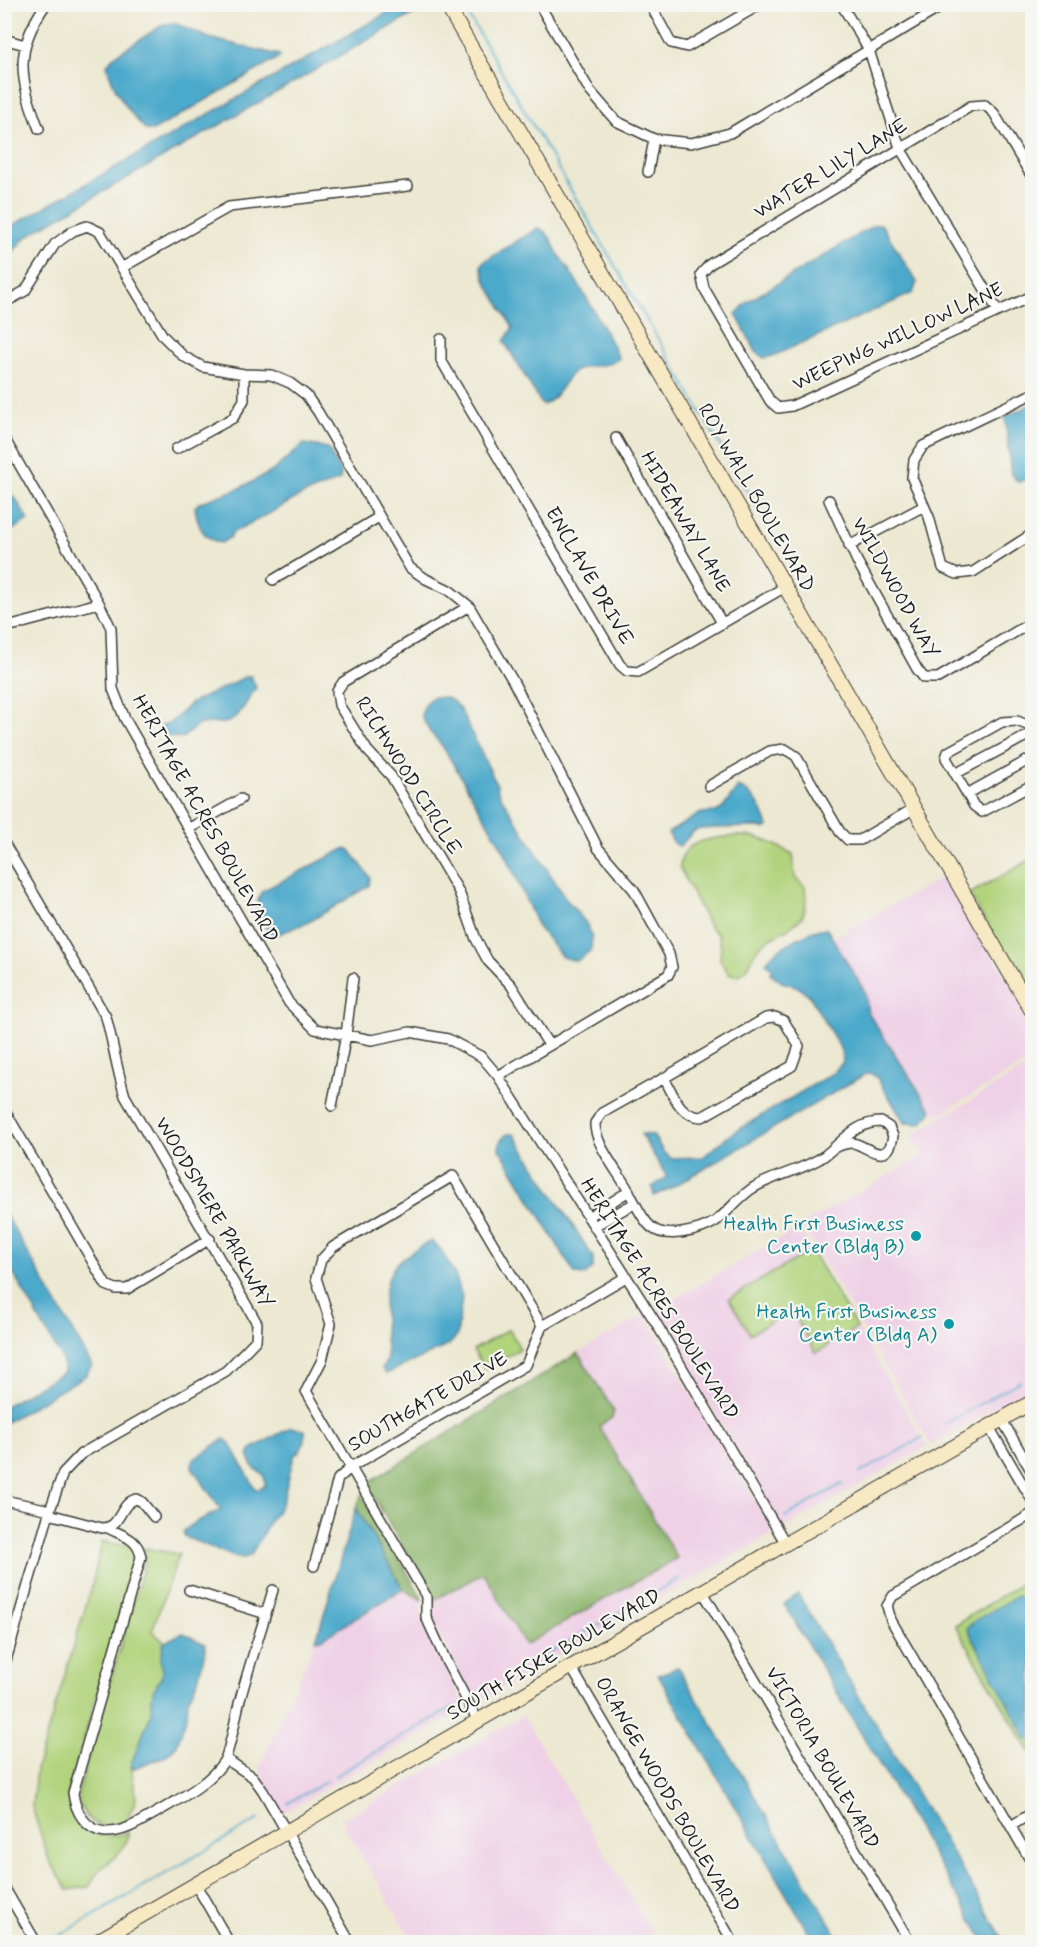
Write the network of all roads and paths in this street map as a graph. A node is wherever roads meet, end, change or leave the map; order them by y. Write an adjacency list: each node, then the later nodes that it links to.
1 (46, 4): 9 (street)
2 (446, 4): 35 (street, ROY WALL BOULEVARD)
3 (538, 4): 12 (street)
4 (650, 4): 5 (street)
5 (761, 4)
6 (841, 4): 10 (street)
7 (946, 4): 10 (street)
8 (4, 39): 9 (street)
9 (25, 45): 11 (street)
10 (869, 51): 12 (street); 13 (street)
11 (39, 129)
12 (654, 140): 15 (street)
13 (900, 148): 14 (street, WATER LILY LANE); 21 (street); 25 (street, WATER LILY LANE)
14 (1030, 166): 16 (street)
15 (648, 172)
16 (1032, 177)
17 (408, 186): 18 (street)
18 (123, 267): 20 (street); 23 (street)
19 (1032, 296): 21 (street, WEEPING WILLOW LANE)
20 (4, 303)
21 (998, 311): 25 (street, WEEPING WILLOW LANE)
22 (441, 339): 39 (street, ENCLAVE DRIVE)
23 (244, 374): 28 (street); 31 (street)
24 (1032, 394): 30 (street)
25 (778, 408)
26 (4, 438): 36 (street, HERITAGE ACRES BOULEVARD)
27 (616, 438): 39 (street, HIDEAWAY LANE)
28 (176, 449)
29 (829, 500): 33 (street, WILDWOOD WAY)
30 (924, 506): 32 (street); 33 (street)
31 (380, 517): 34 (street); 37 (street)
32 (1032, 534)
33 (849, 546): 38 (street, WILDWOOD WAY)
34 (273, 580)
35 (785, 587): 39 (street, ENCLAVE DRIVE); 49 (street, ROY WALL BOULEVARD)
36 (99, 603): 40 (street); 50 (street, HERITAGE ACRES BOULEVARD)
37 (469, 606): 55 (street); 55 (street, RICHWOOD CIRCLE)
38 (1032, 622)
39 (722, 623)
40 (15, 625)
41 (1032, 728): 44 (street)
42 (1032, 733): 44 (street)
43 (1032, 758): 47 (street)
44 (955, 774): 47 (street)
45 (1032, 785): 47 (street)
46 (709, 786): 49 (street)
47 (966, 794)
48 (241, 799): 50 (street)
49 (913, 809): 53 (street, ROY WALL BOULEVARD)
50 (188, 829): 54 (street, HERITAGE ACRES BOULEVARD)
51 (4, 843): 65 (street, WOODSMERE PARKWAY)
52 (353, 978): 54 (street)
53 (1032, 1011)
54 (345, 1035): 56 (street, HERITAGE ACRES BOULEVARD); 58 (street)
55 (549, 1045): 56 (street)
56 (498, 1076): 63 (street, HERITAGE ACRES BOULEVARD)
57 (664, 1078): 57 (street); 61 (street)
58 (332, 1106)
59 (4, 1109): 65 (street)
60 (833, 1148): 60 (street); 62 (street)
61 (629, 1191): 62 (street); 63 (street)
62 (635, 1203): 64 (street)
63 (588, 1217): 64 (street, HERITAGE ACRES BOULEVARD)
64 (594, 1226): 66 (street, HERITAGE ACRES BOULEVARD)
65 (210, 1239): 75 (street, WOODSMERE PARKWAY)
66 (626, 1277): 67 (street); 79 (street, HERITAGE ACRES BOULEVARD)
67 (542, 1326): 71 (street, SOUTHGATE DRIVE); 71 (street)
68 (1032, 1402): 69 (street, SOUTH FISKE BOULEVARD)
69 (1002, 1420): 70 (street, SOUTH FISKE BOULEVARD); 72 (street)
70 (989, 1428): 74 (street); 79 (street, SOUTH FISKE BOULEVARD)
71 (351, 1467): 80 (street, SOUTHGATE DRIVE); 88 (street)
72 (1032, 1472)
73 (4, 1500): 75 (street)
74 (1032, 1500)
75 (50, 1512): 78 (street); 85 (street, WOODSMERE PARKWAY)
76 (1032, 1514): 91 (street)
77 (154, 1517): 78 (street)
78 (108, 1528): 89 (street)
79 (786, 1544): 83 (street, SOUTH FISKE BOULEVARD)
80 (314, 1566)
81 (189, 1590): 84 (street)
82 (273, 1590): 84 (street)
83 (703, 1592): 86 (street, SOUTH FISKE BOULEVARD); 101 (street, VICTORIA BOULEVARD)
84 (266, 1614): 89 (street)
85 (7, 1650): 87 (street, WOODSMERE PARKWAY)
86 (571, 1666): 88 (street, SOUTH FISKE BOULEVARD); 100 (street, ORANGE WOODS BOULEVARD)
87 (4, 1667)
88 (478, 1721): 92 (street, SOUTH FISKE BOULEVARD)
89 (226, 1759): 92 (street)
90 (1032, 1813): 91 (street)
91 (1011, 1826): 93 (street)
92 (286, 1831): 94 (street, SOUTH FISKE BOULEVARD); 99 (street)
93 (1032, 1863)
94 (196, 1885): 96 (street, SOUTH FISKE BOULEVARD); 98 (street)
95 (6, 1894): 97 (street)
96 (104, 1940)
97 (36, 1942)
98 (229, 1942)
99 (350, 1942)
100 (733, 1942)
101 (910, 1942)

